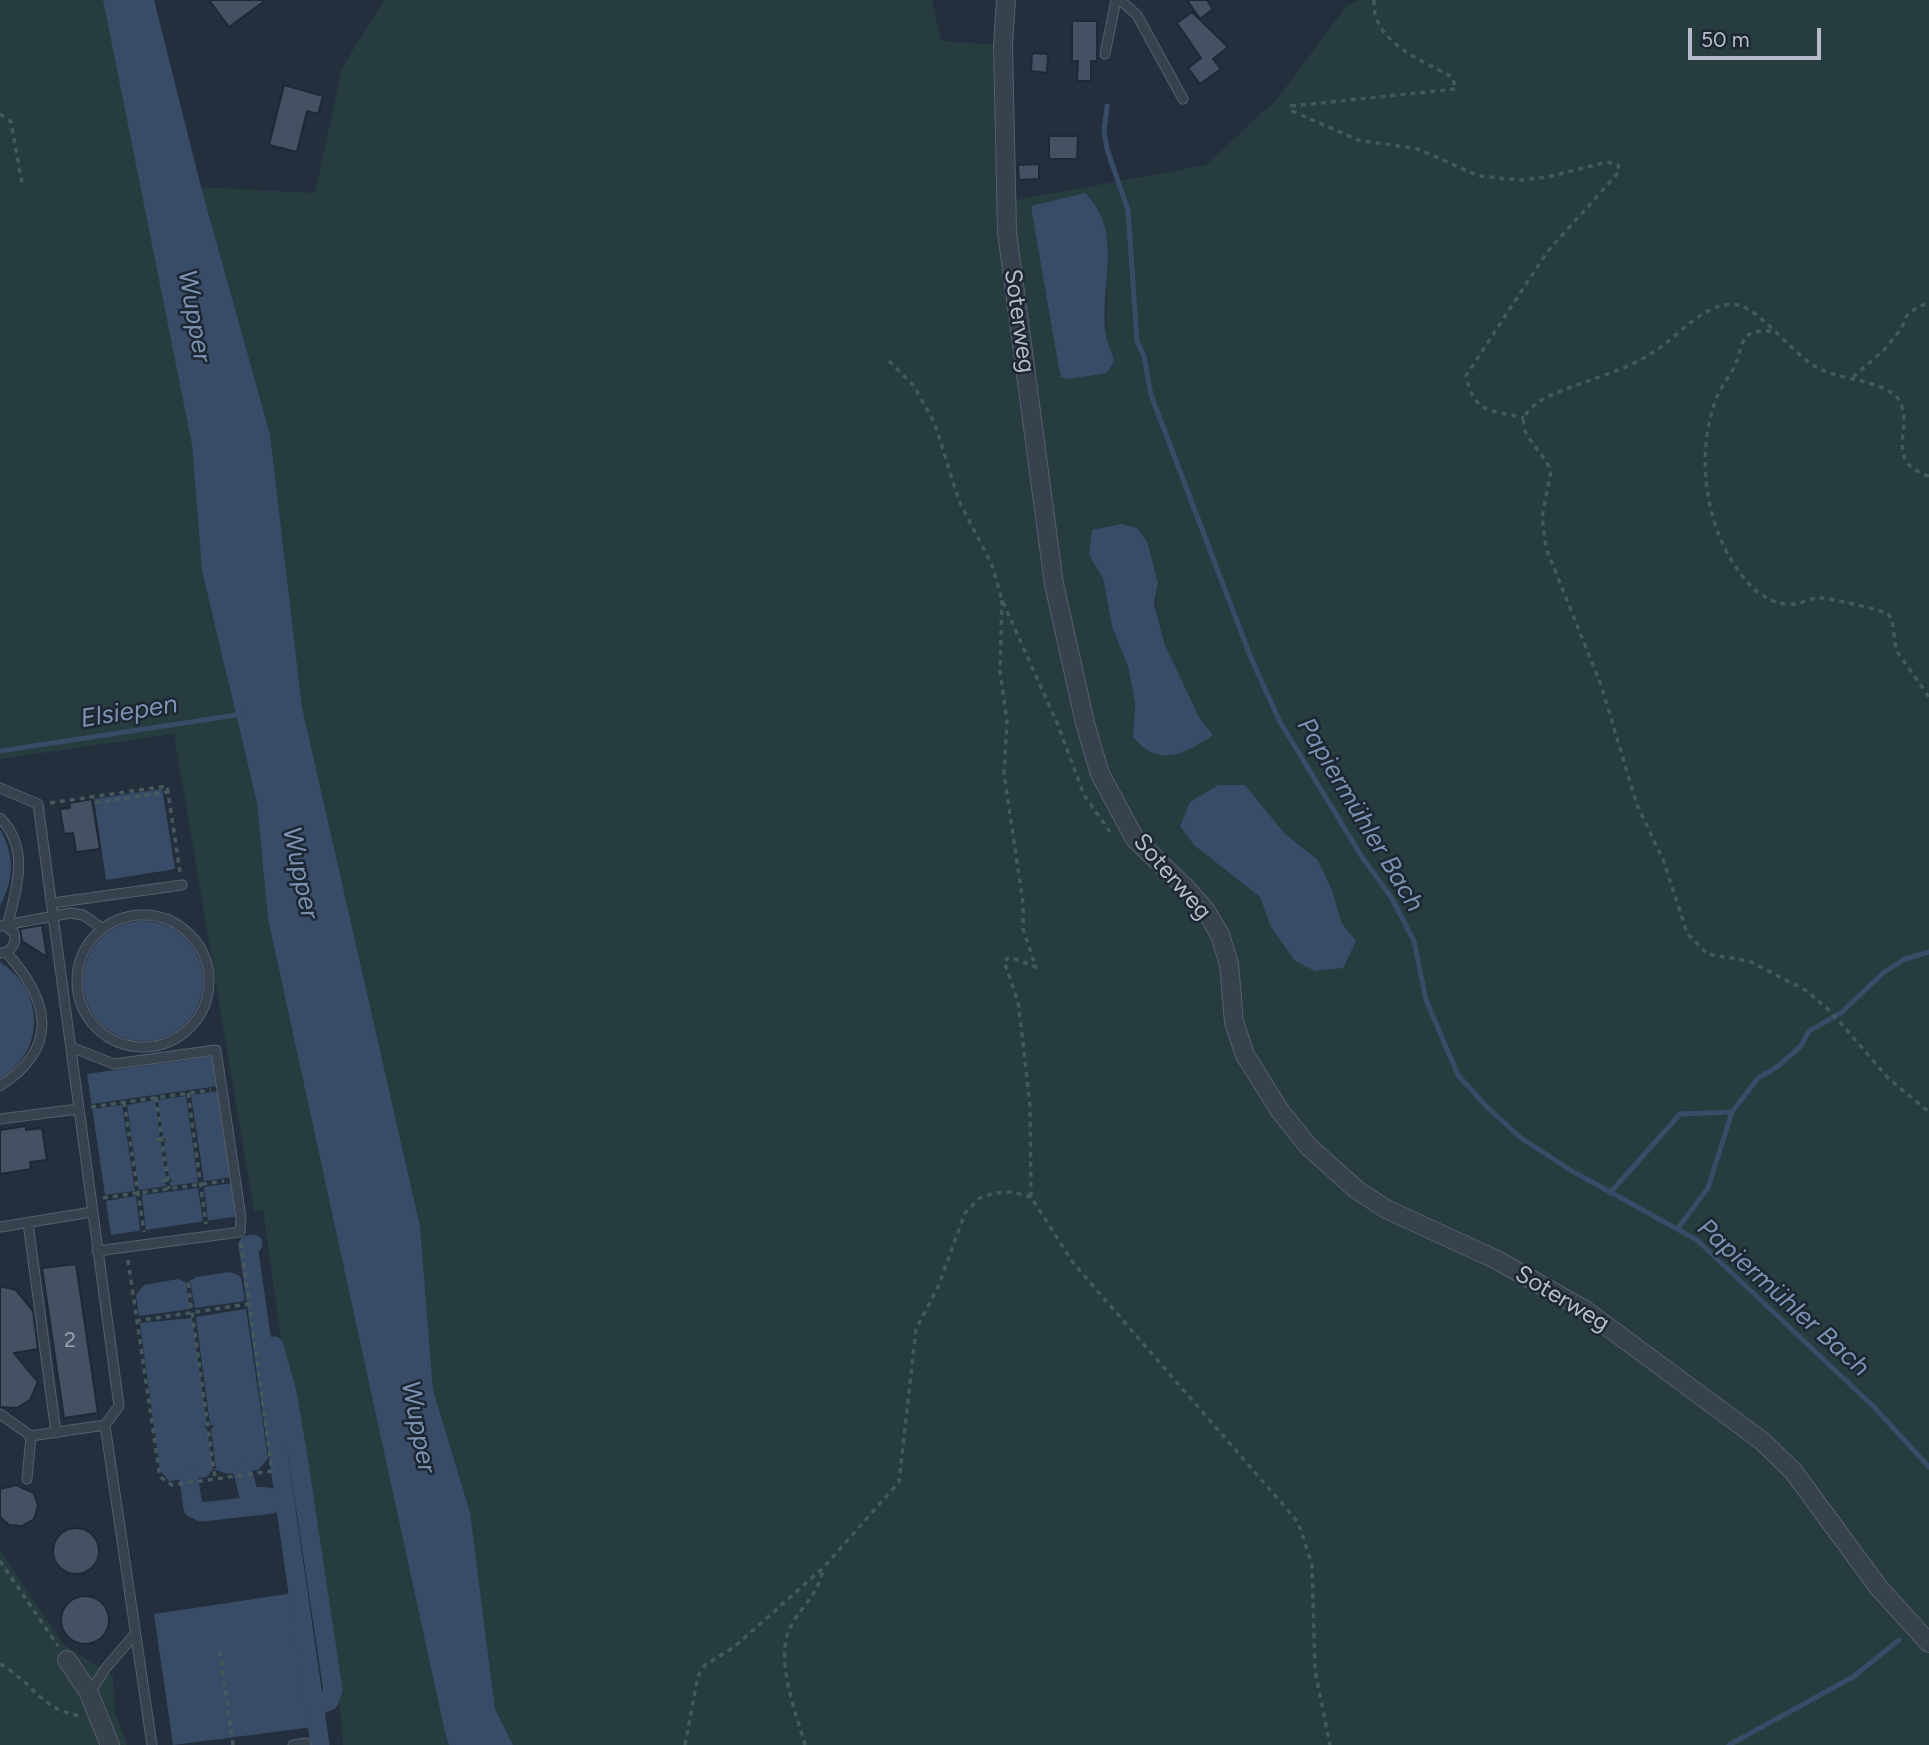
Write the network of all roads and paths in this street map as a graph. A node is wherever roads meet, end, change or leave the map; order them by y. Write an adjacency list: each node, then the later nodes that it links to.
1 (1006, 0): 21 (street, Soterweg)
2 (1118, 0): 4 (lane); 5 (lane)
3 (1374, 0): 12 (path)
4 (1105, 54)
5 (1183, 99)
6 (0, 114): 7 (path)
7 (22, 183)
8 (1929, 302): 11 (path)
9 (1771, 331): 11 (path); 12 (path); 15 (path)
10 (889, 360): 14 (path)
11 (1853, 377): 13 (path)
12 (1524, 418): 36 (path)
13 (1929, 476)
14 (1002, 600): 21 (path); 45 (path)
15 (1929, 697)
16 (0, 788): 19 (lane)
17 (168, 792): 18 (path); 19 (path); 22 (path)
18 (95, 803)
19 (38, 804): 23 (lane)
20 (0, 818): 25 (lane)
21 (1135, 839): 68 (street, Soterweg)
22 (182, 885): 23 (lane)
23 (52, 902): 24 (lane)
24 (54, 914): 25 (lane); 26 (lane); 28 (lane)
25 (3, 926): 27 (lane)
26 (102, 928): 26 (lane)
27 (3, 953): 29 (lane)
28 (71, 1047): 35 (lane); 52 (lane)
29 (0, 1086)
30 (218, 1089): 31 (path)
31 (188, 1093): 32 (path); 42 (path)
32 (156, 1097): 33 (path); 38 (path)
33 (124, 1102): 34 (path); 44 (path)
34 (92, 1107)
35 (78, 1109): 37 (lane); 47 (lane)
36 (1929, 1112)
37 (0, 1119)
38 (162, 1139): 39 (path); 40 (path); 43 (path)
39 (168, 1139)
40 (156, 1140)
41 (232, 1180): 42 (path)
42 (200, 1184): 43 (path); 48 (path)
43 (169, 1189): 44 (path)
44 (138, 1193): 46 (path); 51 (path)
45 (1031, 1197): 66 (path); 81 (path)
46 (105, 1198)
47 (92, 1212): 49 (lane); 54 (lane)
48 (206, 1221)
49 (28, 1223): 50 (lane); 61 (lane)
50 (0, 1227)
51 (144, 1230)
52 (240, 1232): 53 (lane); 56 (path)
53 (126, 1247): 54 (lane); 58 (path)
54 (97, 1251): 60 (lane)
55 (188, 1283): 57 (path)
56 (249, 1304): 57 (path); 64 (path)
57 (192, 1312): 58 (path); 64 (path)
58 (136, 1321): 64 (path)
59 (0, 1414): 62 (lane)
60 (105, 1425): 61 (lane); 67 (lane)
61 (56, 1433): 62 (lane)
62 (31, 1436): 63 (lane)
63 (27, 1479)
64 (215, 1479)
65 (0, 1561): 70 (path)
66 (823, 1568): 79 (path); 80 (path)
67 (135, 1634): 72 (lane); 76 (lane)
68 (1929, 1643)
69 (220, 1651): 77 (path)
70 (67, 1660): 72 (street)
71 (0, 1664): 73 (path)
72 (89, 1694): 75 (street)
73 (86, 1717)
74 (306, 1743): 78 (lane)
75 (110, 1745)
76 (152, 1745)
77 (233, 1745)
78 (293, 1745)
79 (685, 1745)
80 (805, 1745)
81 (1330, 1745)

